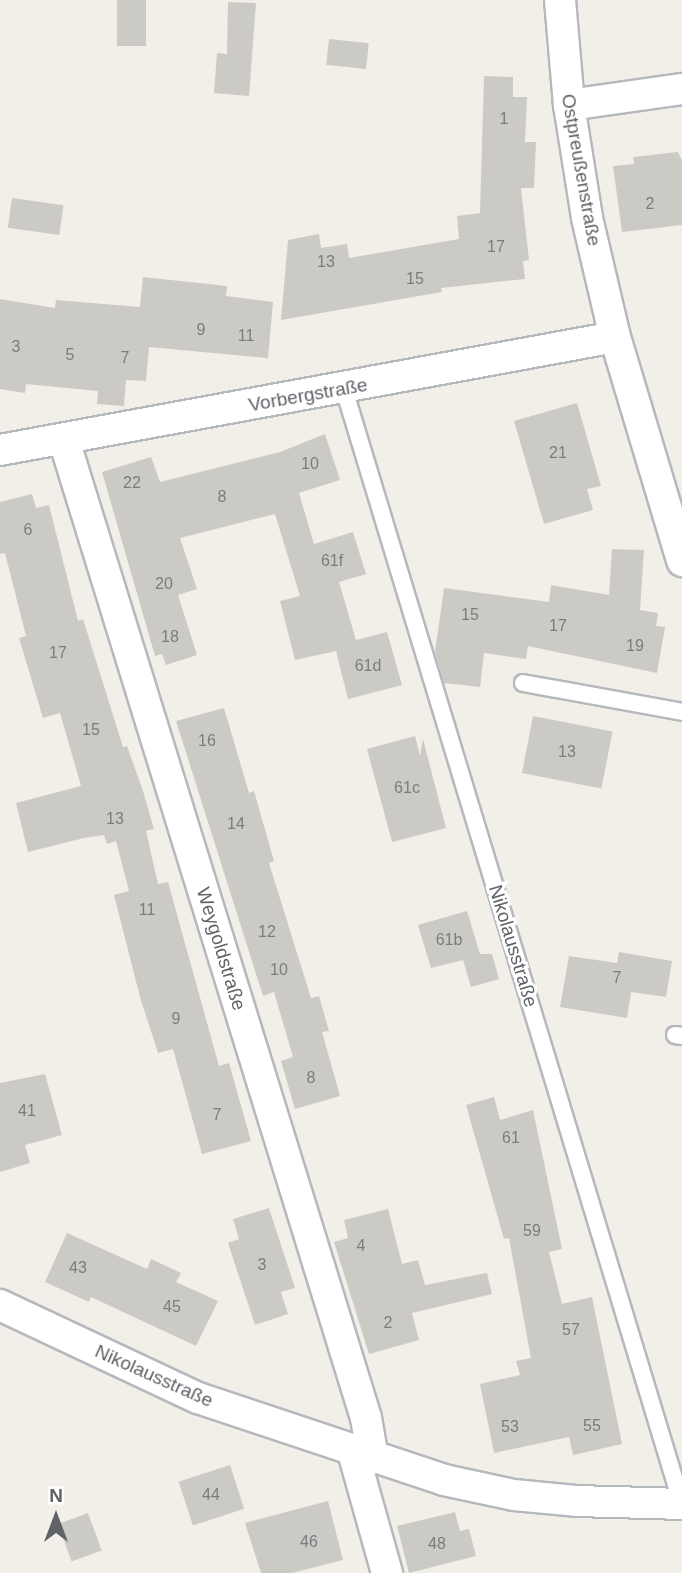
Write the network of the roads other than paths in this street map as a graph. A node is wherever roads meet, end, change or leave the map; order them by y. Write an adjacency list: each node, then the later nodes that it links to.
1 (560, 0): 3 (street, Ostpreußenstraße)
2 (682, 89): 3 (street)
3 (569, 105): 4 (street, Ostpreußenstraße)
4 (615, 337): 5 (street, Vorbergstraße); 8 (street, Ostpreußenstraße)
5 (344, 389): 6 (street, Vorbergstraße); 13 (lane, Nikolausstraße)
6 (64, 440): 7 (street, Vorbergstraße); 12 (street, Weygoldstraße)
7 (0, 450)
8 (682, 561)
9 (523, 682): 10 (lane)
10 (682, 712)
11 (0, 1304): 12 (street, Nikolausstraße)
12 (363, 1455): 13 (street, Nikolausstraße); 14 (street, Weygoldstraße)
13 (682, 1504)
14 (387, 1573)

